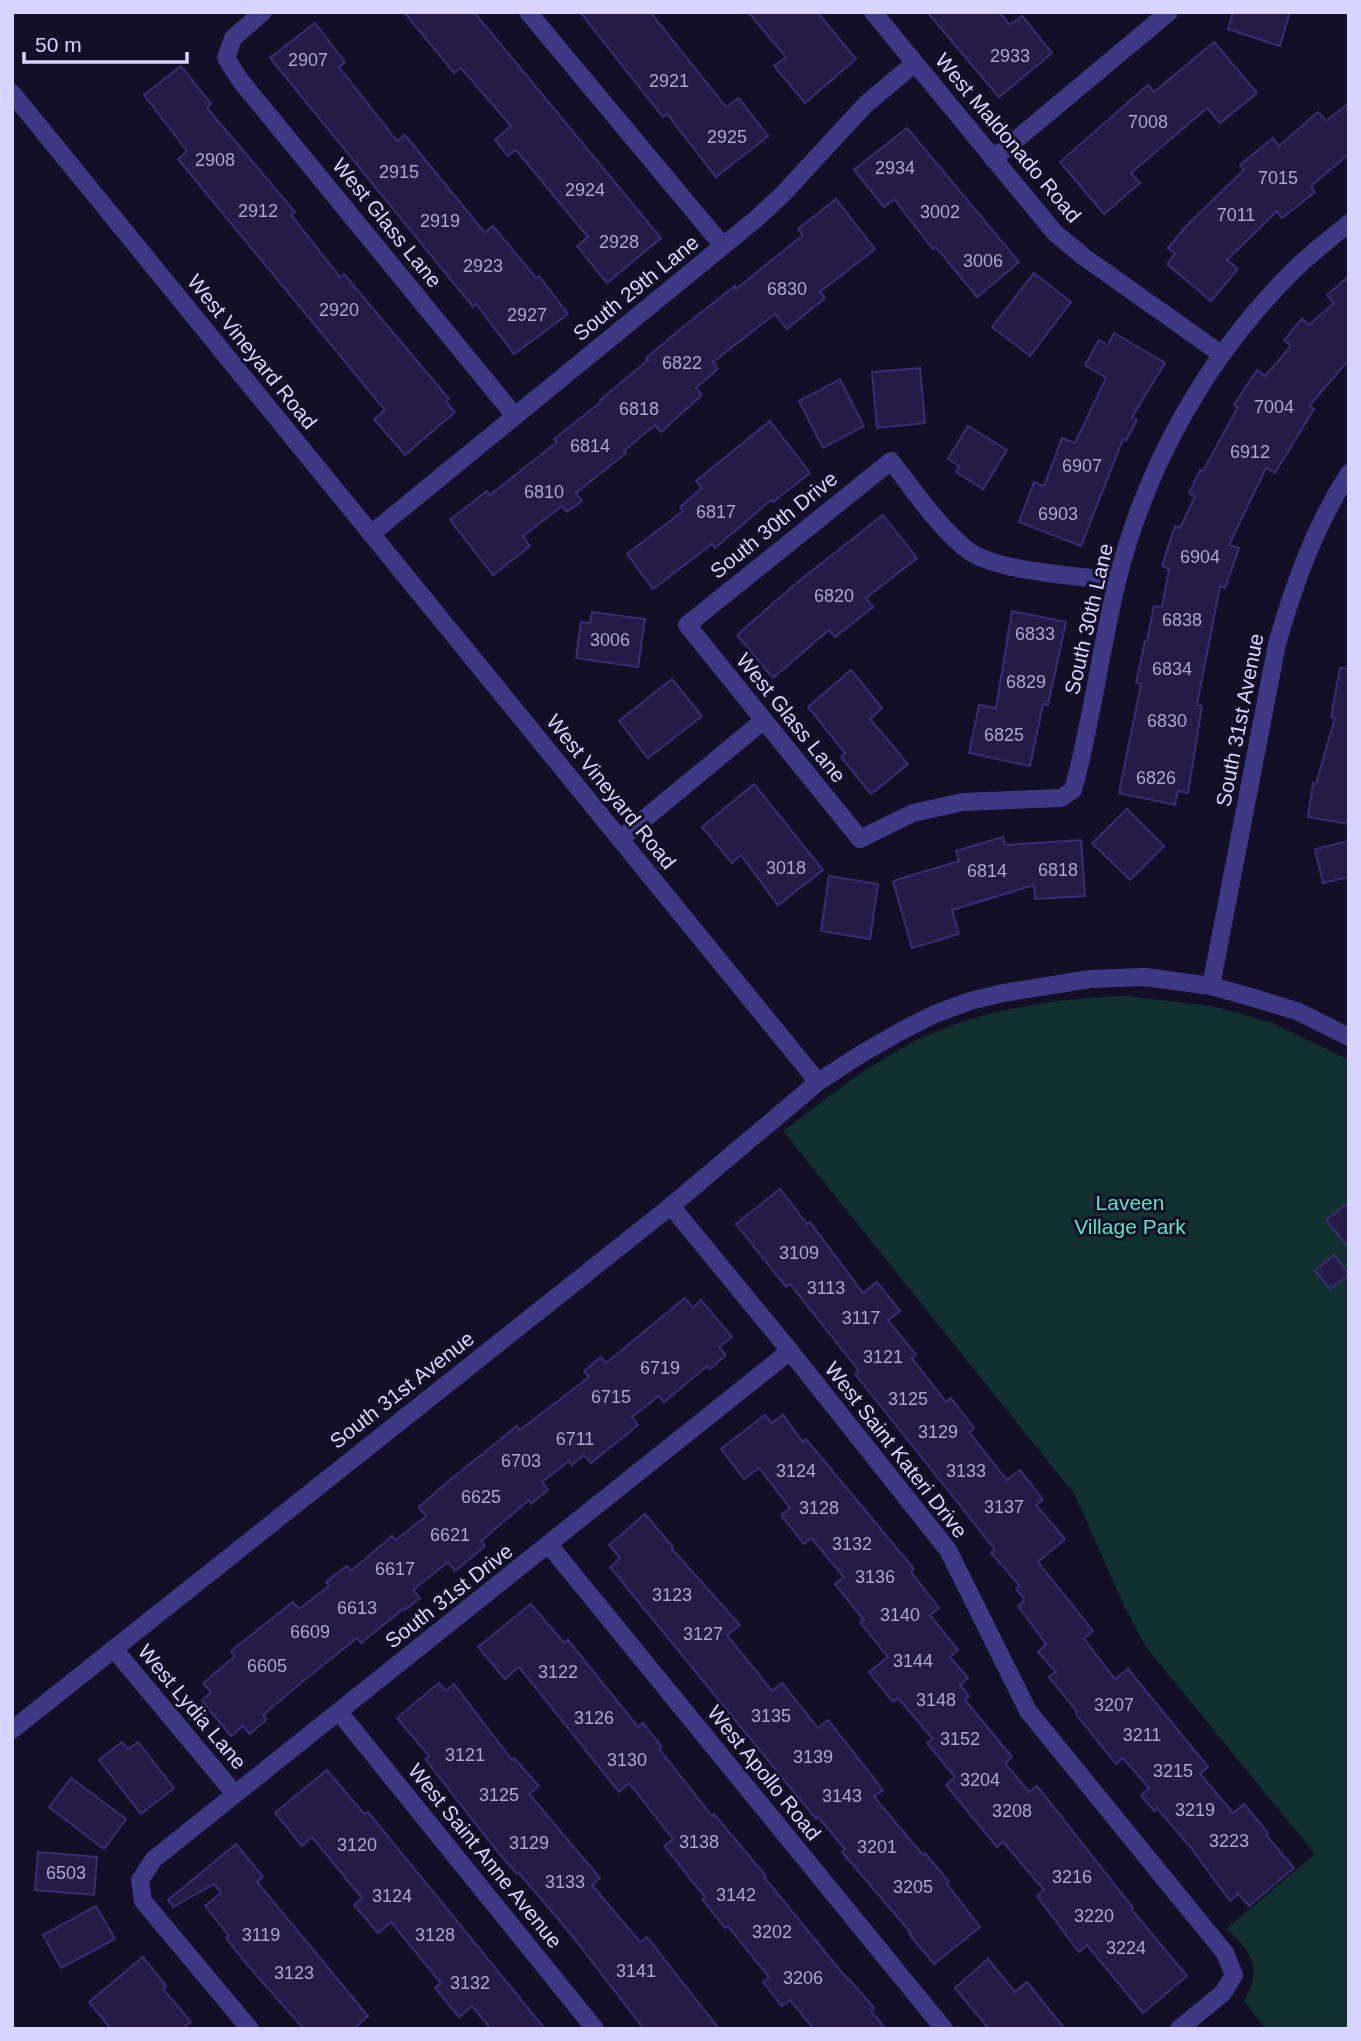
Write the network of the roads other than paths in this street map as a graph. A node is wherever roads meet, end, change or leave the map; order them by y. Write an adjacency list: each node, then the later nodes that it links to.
1 (263, 12): 11 (street, West Glass Lane)
2 (528, 12): 9 (street)
3 (873, 12): 5 (street, West Maldonado Road)
4 (1169, 12): 7 (street)
5 (915, 63): 7 (street, West Maldonado Road); 9 (street, South 29th Lane)
6 (12, 93): 13 (street, West Vineyard Road)
7 (993, 159): 10 (street, West Maldonado Road)
8 (1349, 223): 10 (street, South 30th Lane)
9 (723, 246): 11 (street, South 29th Lane)
10 (1221, 355): 14 (street, South 30th Lane)
11 (515, 416): 13 (street, South 29th Lane)
12 (1349, 473): 19 (street, South 31st Avenue)
13 (371, 534): 17 (street, West Vineyard Road)
14 (1117, 581): 15 (street, South 30th Drive); 18 (street, South 30th Lane)
15 (687, 625): 16 (street, West Glass Lane)
16 (763, 721): 17 (street); 18 (street, West Glass Lane)
17 (620, 839): 21 (street, West Vineyard Road)
18 (860, 839)
19 (1211, 986): 20 (street); 21 (street)
20 (1349, 1037)
21 (818, 1082): 22 (street, South 31st Avenue)
22 (671, 1206): 23 (street, West Saint Kateri Drive); 25 (street, South 31st Avenue)
23 (790, 1351): 24 (street, South 31st Drive); 32 (street, West Saint Kateri Drive)
24 (549, 1545): 26 (street, South 31st Drive); 31 (street, West Apollo Road)
25 (114, 1648): 27 (street, South 31st Avenue); 28 (street, West Lydia Lane)
26 (339, 1712): 28 (street, South 31st Drive); 30 (street, West Saint Anne Avenue)
27 (12, 1730)
28 (236, 1794): 29 (street, South 31st Drive)
29 (250, 2029)
30 (595, 2029)
31 (944, 2029)
32 (1179, 2029)

